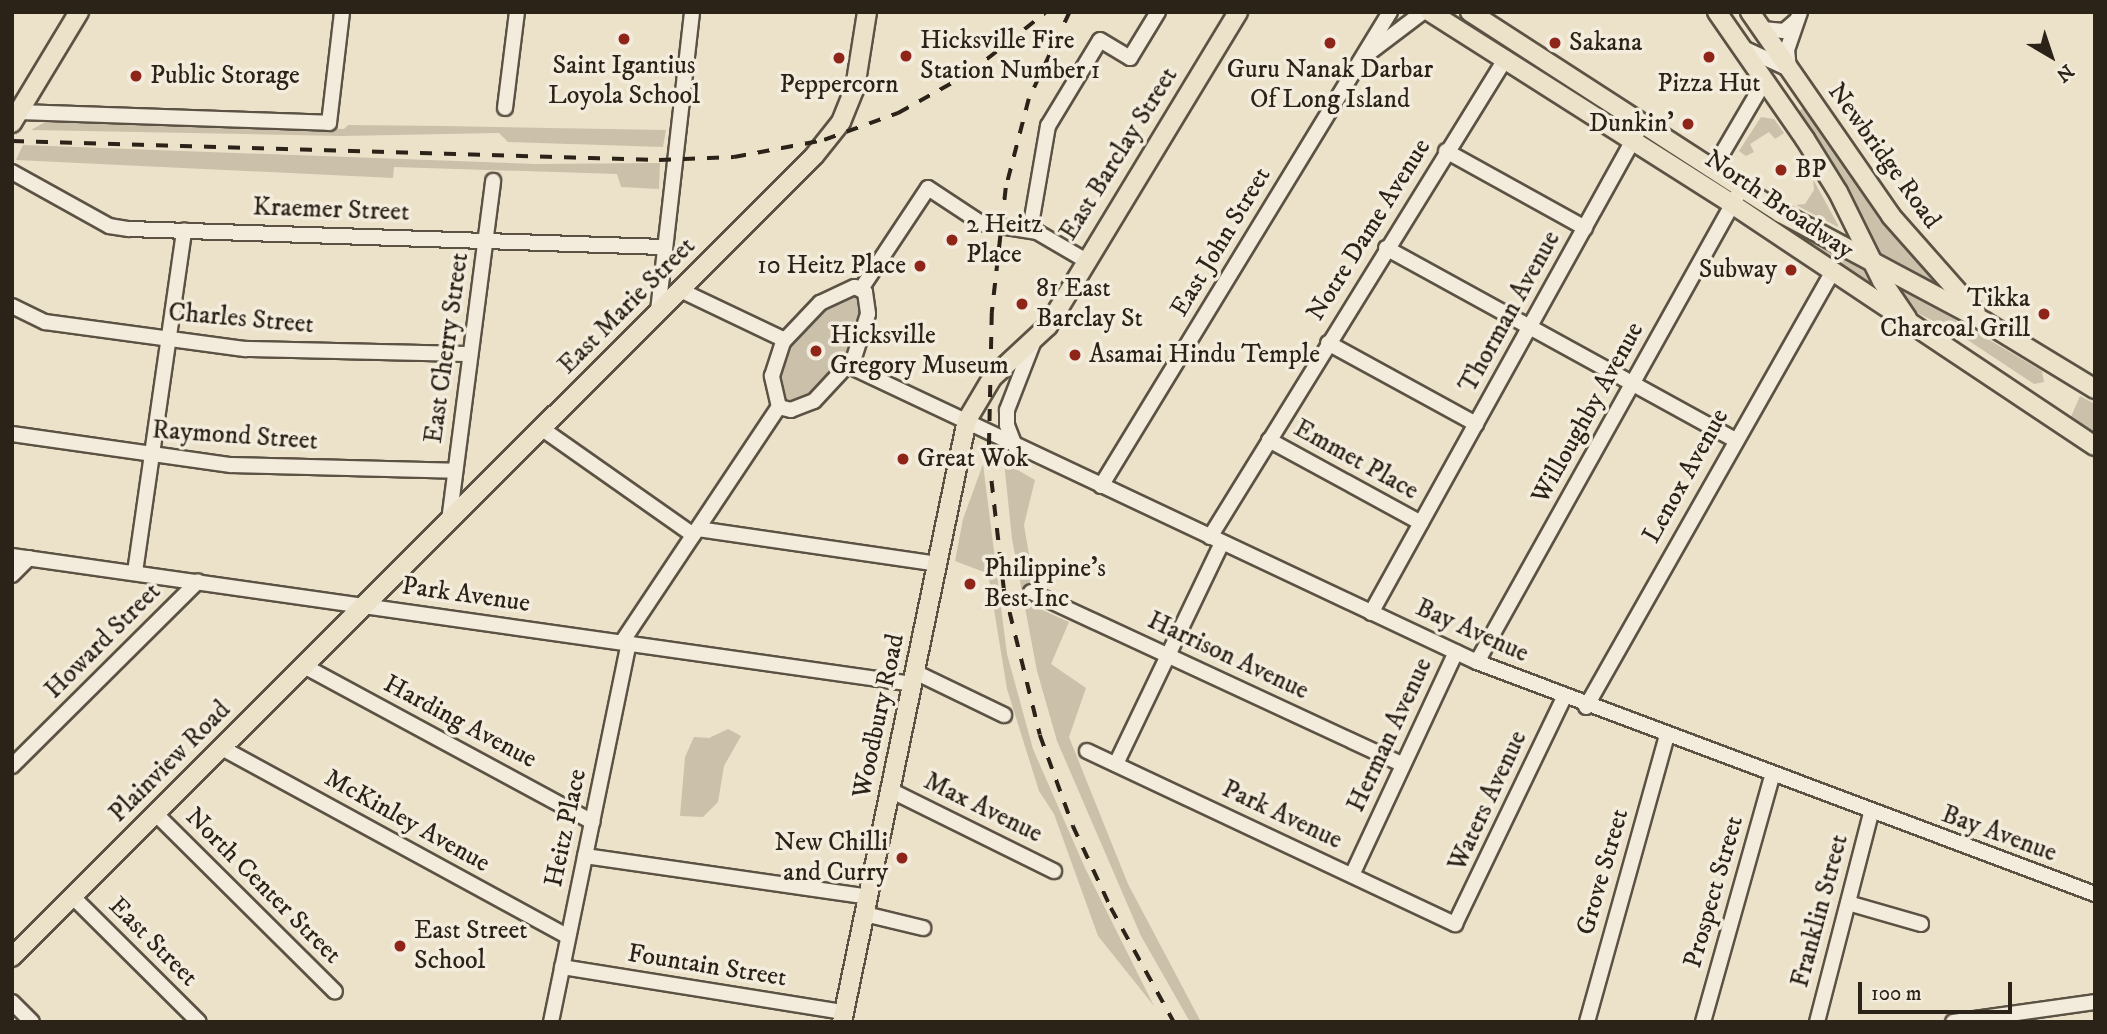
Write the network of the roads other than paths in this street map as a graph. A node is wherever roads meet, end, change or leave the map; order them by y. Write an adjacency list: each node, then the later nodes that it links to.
1 (79, 12): 22 (main road)
2 (342, 12): 22 (street)
3 (517, 12): 21 (street)
4 (692, 12): 34 (street)
5 (867, 12): 40 (main road, East Marie Street)
6 (1158, 12): 32 (street)
7 (1238, 12): 36 (main road, East Barclay Street)
8 (1390, 12): 18 (street, East John Street)
9 (1423, 12): 18 (street, East John Street)
10 (1430, 12): 17 (main road, North Broadway)
11 (1470, 12): 23 (main road, North Broadway)
12 (1717, 12): 16 (main road, Newbridge Road)
13 (1750, 12): 15 (main road, Newbridge Road)
14 (1798, 16): 15 (street); 19 (street)
15 (1762, 29): 19 (main road, Newbridge Road)
16 (1740, 47): 19 (street); 20 (main road, Newbridge Road)
17 (1506, 58): 23 (main road, North Broadway); 24 (street, Notre Dame Avenue)
18 (1361, 59): 65 (street, East John Street)
19 (1789, 69): 43 (main road, Newbridge Road)
20 (1764, 82): 25 (street); 37 (main road, Newbridge Road)
21 (505, 108)
22 (16, 118)
23 (1637, 132): 25 (main road, North Broadway); 29 (main road, North Broadway); 30 (street, Thorman Avenue)
24 (1446, 151): 30 (street); 35 (street, Notre Dame Avenue)
25 (1713, 169): 28 (main road, North Broadway)
26 (12, 172): 31 (street, Kraemer Street)
27 (493, 181): 33 (street, East Cherry Street)
28 (1742, 188): 29 (street, Willoughby Avenue); 37 (main road, North Broadway)
29 (1732, 204): 38 (main road, North Broadway); 52 (street, Willoughby Avenue)
30 (1585, 228): 45 (street, Thorman Avenue)
31 (184, 230): 33 (street, Kraemer Street); 46 (street)
32 (1030, 230): 36 (street); 39 (street)
33 (486, 239): 34 (street, Kraemer Street); 50 (street, East Cherry Street)
34 (663, 247): 42 (street)
35 (1386, 247): 45 (street); 49 (street, Notre Dame Avenue)
36 (1085, 260): 48 (main road, East Barclay Street)
37 (1872, 262): 43 (main road, North Broadway); 44 (main road, Newbridge Road)
38 (1833, 271): 44 (main road, North Broadway); 59 (street, Lenox Avenue)
39 (861, 289): 47 (street); 51 (street)
40 (680, 290): 42 (main road, East Marie Street); 47 (street)
41 (12, 306): 46 (street, Charles Street)
42 (658, 311): 57 (main road, East Marie Street)
43 (1985, 322): 53 (main road, North Broadway)
44 (1911, 323): 62 (main road, North Broadway)
45 (1530, 326): 52 (street); 56 (street, Thorman Avenue)
46 (168, 339): 50 (street, Charles Street); 63 (street)
47 (785, 340): 54 (street)
48 (1033, 343): 55 (main road, East Barclay Street); 61 (street)
49 (1328, 343): 56 (street); 60 (street, Notre Dame Avenue)
50 (470, 354): 64 (street, East Cherry Street)
51 (849, 366): 54 (street); 55 (street, Bay Avenue)
52 (1633, 383): 59 (street); 82 (street, Willoughby Avenue)
53 (2095, 389)
54 (779, 407): 68 (street, Heitz Place)
55 (967, 420): 61 (street, Bay Avenue); 72 (main road, Woodbury Road)
56 (1476, 424): 67 (street, Thorman Avenue)
57 (541, 428): 66 (main road, East Marie Street); 68 (street)
58 (12, 434): 63 (street, Raymond Street)
59 (1734, 439): 86 (street, Lenox Avenue)
60 (1269, 440): 67 (street, Emmet Place); 69 (street, Notre Dame Avenue)
61 (1015, 446): 65 (street, Bay Avenue)
62 (2095, 446)
63 (152, 455): 64 (street, Raymond Street); 73 (street)
64 (455, 471): 66 (street, East Cherry Street)
65 (1101, 486): 69 (street, Bay Avenue)
66 (449, 521): 77 (main road, East Marie Street)
67 (1421, 523): 78 (street, Thorman Avenue)
68 (695, 532): 72 (street); 79 (street, Heitz Place)
69 (1216, 540): 78 (street, Bay Avenue); 81 (street, Notre Dame Avenue)
70 (12, 556): 71 (street, Park Avenue)
71 (29, 558): 73 (street, Park Avenue); 74 (street)
72 (937, 564): 84 (main road, Woodbury Road)
73 (135, 572): 75 (street, Park Avenue)
74 (12, 575)
75 (198, 581): 77 (street, Park Avenue); 93 (street, Howard Street)
76 (1031, 592): 81 (street, Harrison Avenue)
77 (366, 605): 79 (street, Park Avenue); 83 (main road, Plainview Road)
78 (1371, 613): 80 (street, Bay Avenue)
79 (625, 643): 84 (street, Park Avenue); 98 (street, Heitz Place)
80 (1456, 652): 82 (street, Bay Avenue); 92 (street, Herman Avenue)
81 (1168, 655): 91 (street, Notre Dame Avenue); 92 (street, Harrison Avenue)
82 (1476, 662): 85 (street, Bay Avenue)
83 (304, 666): 89 (main road, Plainview Road); 98 (street, Harding Avenue)
84 (914, 678): 87 (street, Park Avenue); 95 (main road, Woodbury Road)
85 (1564, 698): 86 (street, Bay Avenue); 107 (street, Waters Avenue)
86 (1586, 706): 88 (street, Bay Avenue)
87 (1004, 715)
88 (1667, 736): 94 (street, Bay Avenue); 120 (street, Grove Street)
89 (222, 748): 97 (main road, Plainview Road); 109 (street, McKinley Avenue)
90 (1087, 751): 91 (street, Park Avenue)
91 (1116, 764): 101 (street, Park Avenue)
92 (1403, 765): 101 (street, Herman Avenue)
93 (12, 766)
94 (1772, 776): 96 (street, Bay Avenue); 121 (street, Prospect Street)
95 (890, 790): 100 (street, Max Avenue); 105 (main road, Woodbury Road)
96 (1871, 813): 102 (street, Bay Avenue); 104 (street, Franklin Street)
97 (156, 814): 103 (main road, Plainview Road); 112 (street, North Center Street)
98 (592, 822): 99 (street, Heitz Place)
99 (585, 856): 105 (street); 109 (street, Heitz Place)
100 (1054, 871)
101 (1352, 876): 107 (street, Park Avenue)
102 (2095, 894)
103 (74, 897): 110 (main road, Plainview Road); 118 (street, East Street)
104 (1848, 903): 106 (street); 122 (street, Franklin Street)
105 (866, 906): 108 (street); 115 (main road, Woodbury Road)
106 (1921, 924)
107 (1455, 925)
108 (923, 928)
109 (568, 937): 111 (street, Heitz Place)
110 (12, 957)
111 (562, 967): 115 (street, Fountain Street); 119 (street, Heitz Place)
112 (335, 992)
113 (12, 1002): 117 (street)
114 (2095, 1002): 116 (street)
115 (843, 1017)
116 (1971, 1021): 123 (street)
117 (32, 1022)
118 (199, 1022)
119 (551, 1022)
120 (1587, 1022)
121 (1703, 1022)
122 (1817, 1022)
123 (1953, 1022)

